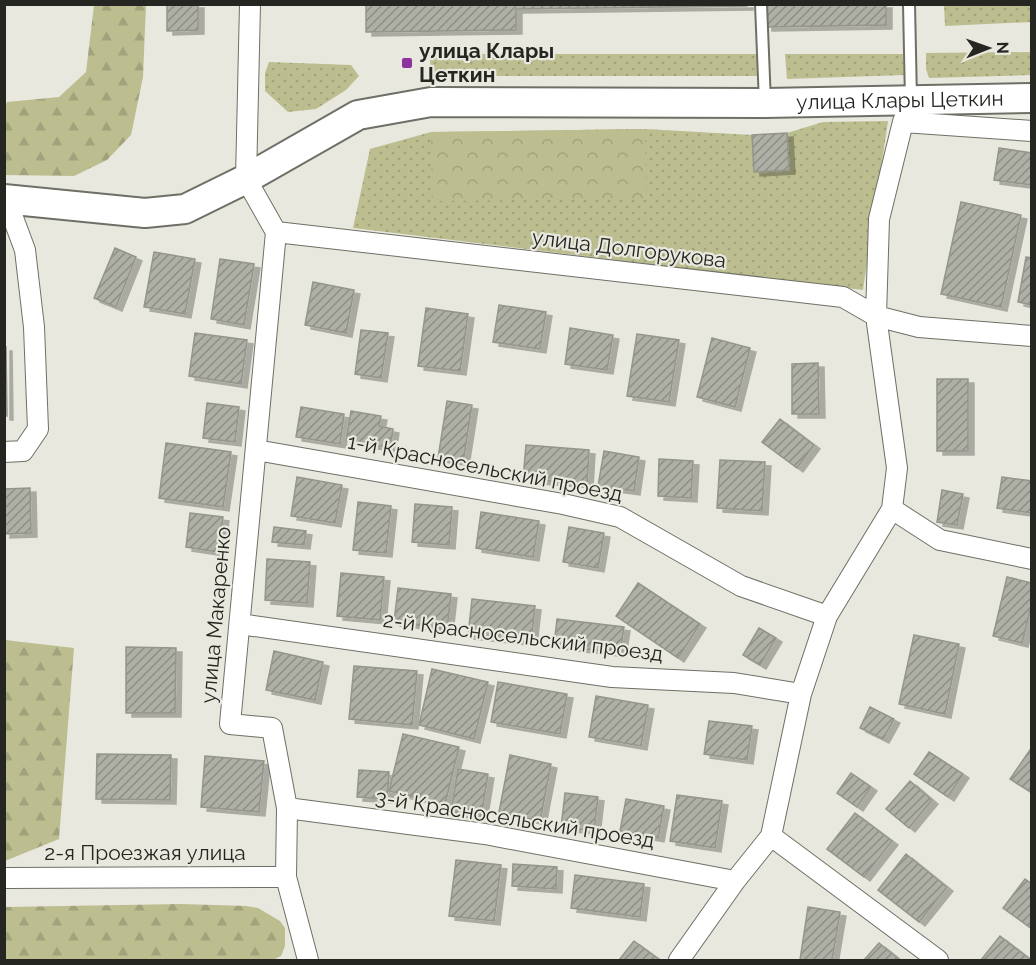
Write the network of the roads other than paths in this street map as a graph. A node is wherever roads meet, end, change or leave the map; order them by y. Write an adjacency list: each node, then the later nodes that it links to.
1 (250, 4): 8 (street)
2 (761, 4): 5 (lane)
3 (909, 4): 6 (lane)
4 (1032, 98): 6 (main road, улица Клары Цеткин)
5 (765, 103): 6 (main road, улица Клары Цеткин); 8 (main road, улица Клары Цеткин)
6 (907, 111): 7 (street); 11 (street)
7 (1032, 131)
8 (246, 179): 9 (main road, улица Клары Цеткин); 10 (street)
9 (5, 199): 14 (street)
10 (276, 232): 11 (street, улица Долгорукова); 13 (street, улица Макаренко)
11 (876, 316): 12 (street, улица Долгорукова); 15 (street)
12 (1032, 336)
13 (256, 450): 17 (street, 1-й Красносельский проезд); 18 (street, улица Макаренко)
14 (4, 452)
15 (892, 509): 16 (street); 17 (street)
16 (1032, 559)
17 (827, 616): 19 (street)
18 (240, 624): 19 (street, 2-й Красносельский проезд); 20 (street, улица Макаренко)
19 (801, 694): 21 (street)
20 (287, 808): 22 (street, улица Макаренко); 24 (street, 3-й Красносельский проезд)
21 (771, 836): 24 (street); 27 (street)
22 (286, 877): 23 (street, 2-я Проезжая улица); 25 (street, улица Макаренко)
23 (4, 878)
24 (735, 881): 26 (street)
25 (308, 960)
26 (679, 960)
27 (938, 960)

